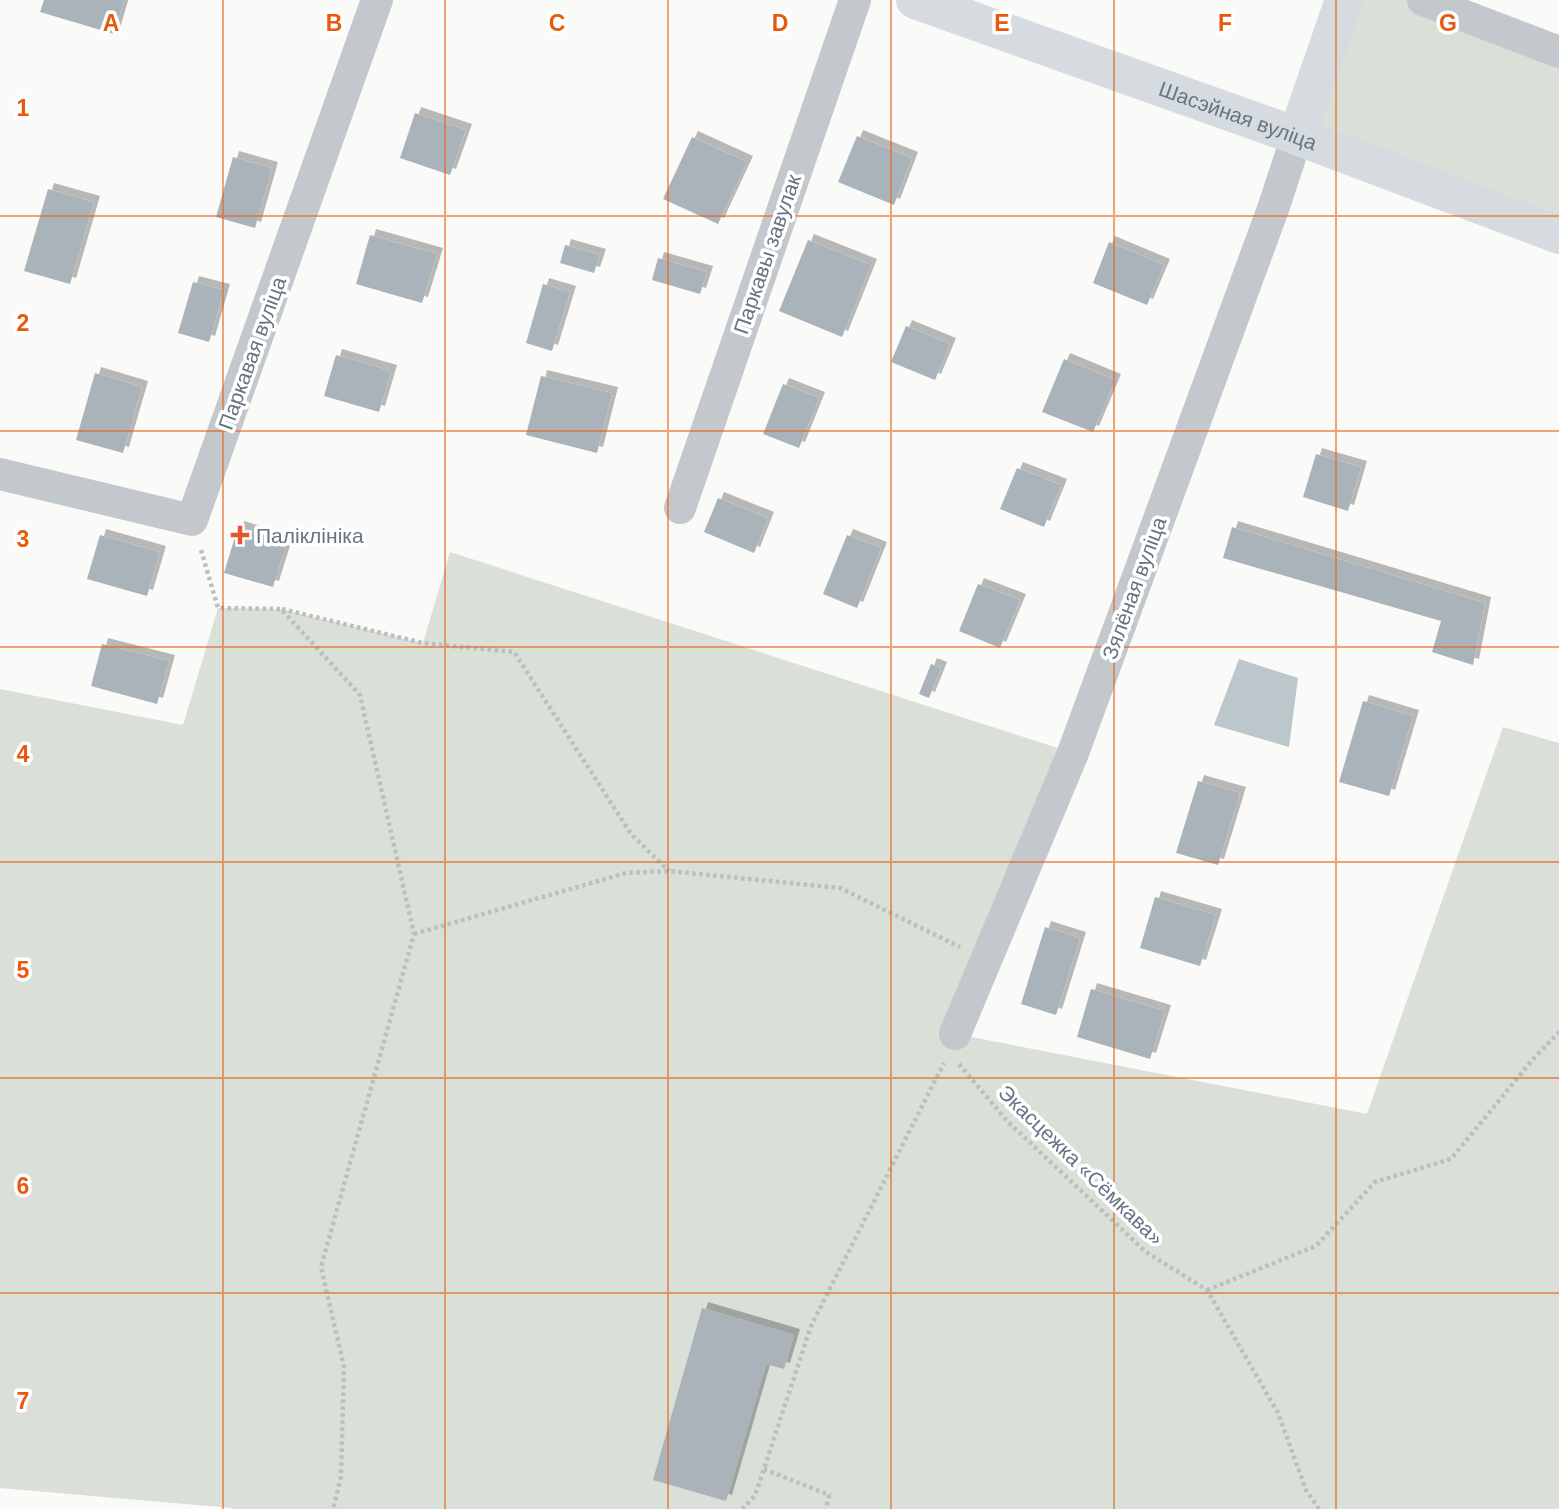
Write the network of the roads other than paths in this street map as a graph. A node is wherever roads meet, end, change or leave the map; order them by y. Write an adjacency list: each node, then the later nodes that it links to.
1 (377, 0): 9 (street, Паркавая вуліца)
2 (855, 0): 10 (street, Паркавы завулак)
3 (915, 0): 7 (main road, Шасэйная вуліца)
4 (1344, 0): 7 (main road)
5 (1423, 0): 6 (street)
6 (1559, 52)
7 (1297, 136): 8 (main road, Шасэйная вуліца); 11 (street, Зялёная вуліца)
8 (1559, 234)
9 (0, 474)
10 (680, 508)
11 (953, 1043)

